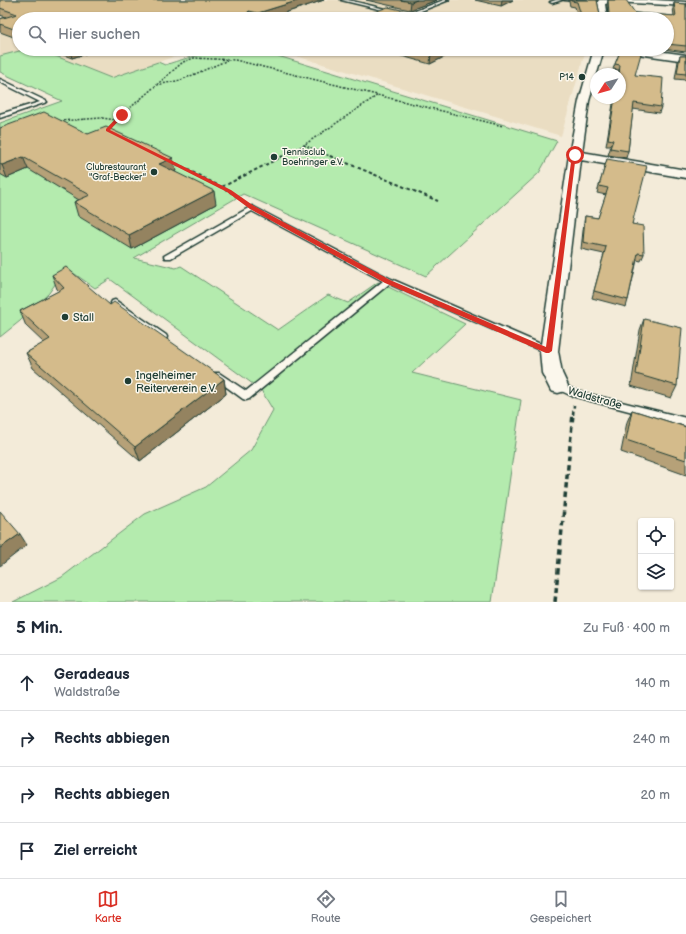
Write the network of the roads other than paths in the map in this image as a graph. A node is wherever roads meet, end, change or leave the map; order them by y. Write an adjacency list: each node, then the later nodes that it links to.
1 (343, 0): 9 (lane)
2 (370, 0): 9 (lane)
3 (447, 0): 12 (lane)
4 (560, 0): 7 (lane)
5 (566, 0): 8 (lane)
6 (614, 0): 8 (street); 10 (street)
7 (552, 2)
8 (602, 2): 13 (street)
9 (358, 4): 11 (lane)
10 (686, 4)
11 (394, 12)
12 (415, 12)
13 (602, 12)
14 (597, 56): 19 (street, Waldstraße)
15 (672, 56): 16 (street)
16 (686, 58)
17 (0, 80): 18 (lane)
18 (0, 116)
19 (575, 155): 20 (street); 25 (street, Waldstraße)
20 (686, 174)
21 (168, 256): 22 (lane)
22 (388, 281): 25 (lane); 26 (lane)
23 (115, 303): 24 (lane)
24 (172, 343)
25 (549, 351): 27 (street, Waldstraße)
26 (209, 370)
27 (558, 386): 28 (lane, Waldstraße)
28 (686, 422)

